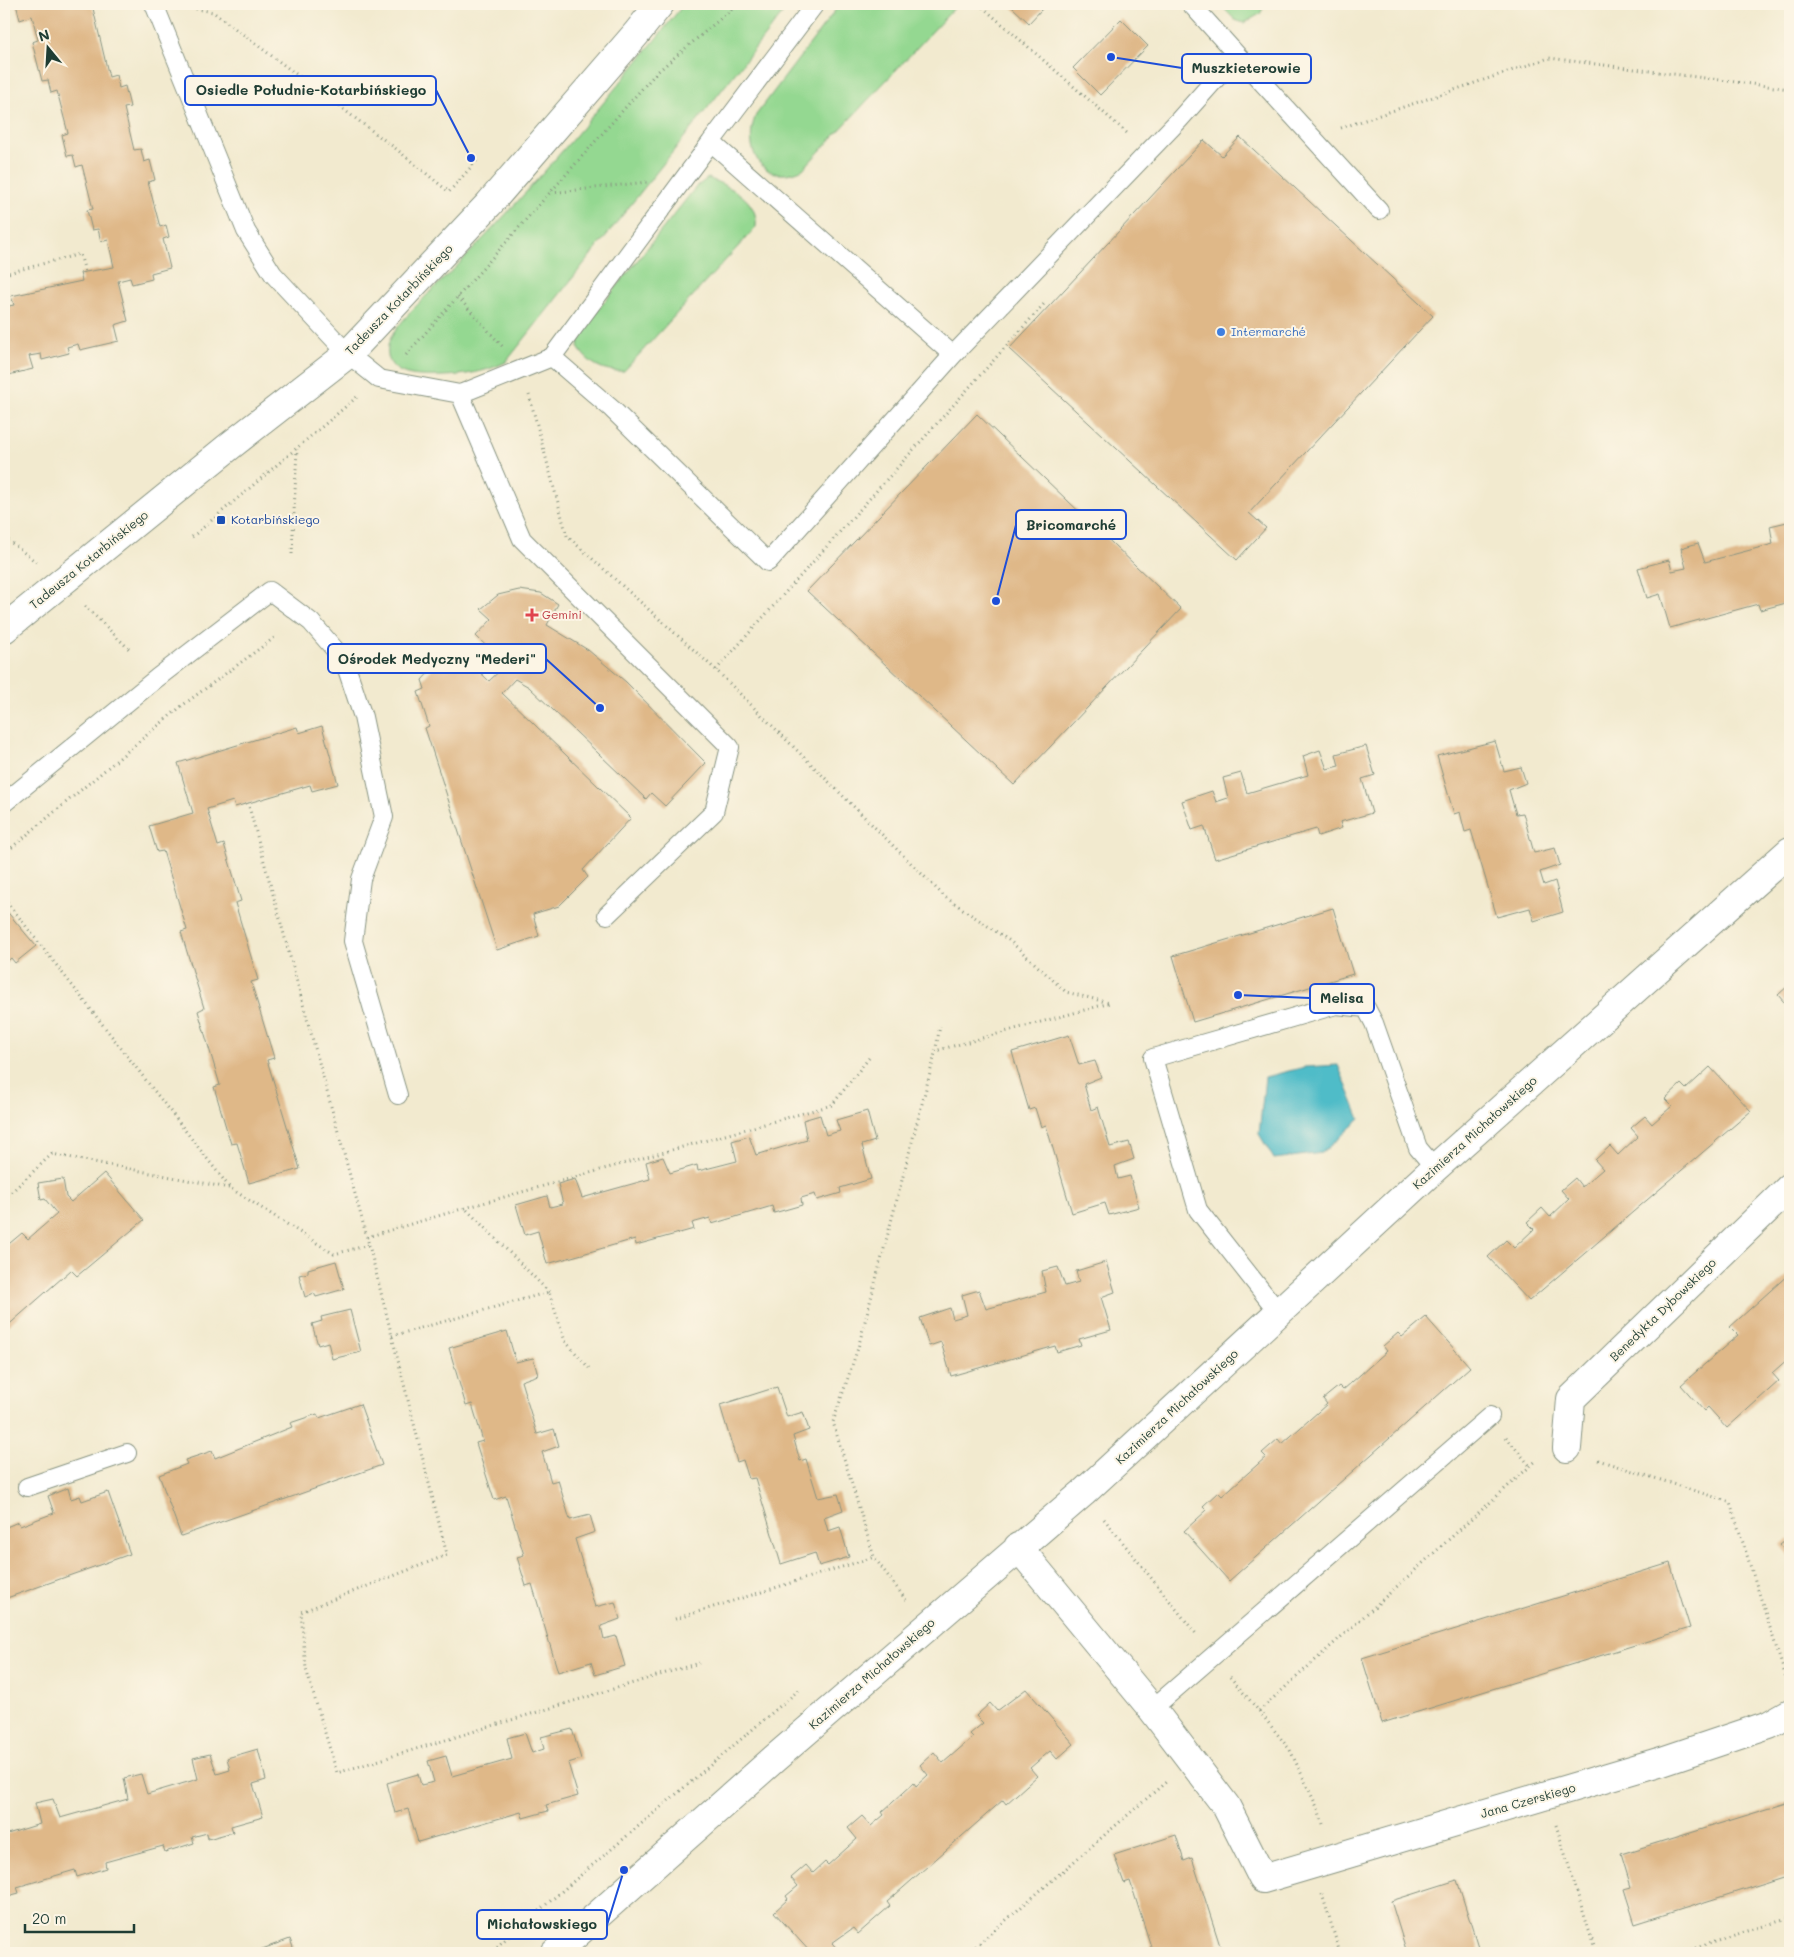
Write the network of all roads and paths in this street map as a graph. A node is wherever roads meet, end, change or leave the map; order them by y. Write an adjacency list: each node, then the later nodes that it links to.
1 (154, 4): 17 (lane)
2 (660, 4): 17 (street, Tadeusza Kotarbińskiego)
3 (815, 4): 9 (lane)
4 (1191, 4): 6 (lane)
5 (179, 5): 10 (path)
6 (1237, 55): 13 (lane); 18 (lane)
7 (1790, 89): 8 (path)
8 (1340, 128)
9 (711, 142): 11 (lane); 18 (lane)
10 (478, 159)
11 (684, 178): 12 (path); 19 (lane)
12 (551, 193)
13 (1379, 210)
14 (85, 272): 15 (path)
15 (4, 274)
16 (458, 297): 20 (path)
17 (348, 354): 21 (lane); 27 (street, Tadeusza Kotarbińskiego)
18 (953, 355): 19 (lane)
19 (552, 357): 20 (lane)
20 (522, 369): 21 (lane); 37 (path)
21 (460, 394): 35 (lane)
22 (297, 448): 24 (path)
23 (4, 537): 25 (path)
24 (292, 554)
25 (39, 565)
26 (84, 605): 29 (path)
27 (4, 629)
28 (274, 638): 33 (path)
29 (129, 649)
30 (4, 803): 39 (lane)
31 (248, 803): 45 (path)
32 (1790, 851): 40 (street, Kazimierza Michałowskiego)
33 (4, 854)
34 (4, 898): 42 (path)
35 (607, 915)
36 (940, 1026): 37 (path)
37 (935, 1051): 57 (path)
38 (869, 1058): 44 (path)
39 (398, 1094)
40 (1434, 1168): 48 (street, Kazimierza Michałowskiego); 48 (lane)
41 (1790, 1187): 52 (street, Benedykta Dybowskiego)
42 (230, 1188): 43 (path); 46 (path)
43 (4, 1199)
44 (466, 1208): 45 (path); 47 (path)
45 (367, 1236): 46 (path)
46 (369, 1245): 49 (path)
47 (549, 1292): 49 (path); 50 (path)
48 (1279, 1313): 56 (street, Kazimierza Michałowskiego)
49 (392, 1336): 62 (path)
50 (589, 1368)
51 (1490, 1416): 54 (path); 65 (lane)
52 (1567, 1448): 63 (path)
53 (126, 1453): 55 (lane)
54 (1530, 1466)
55 (27, 1487)
56 (1018, 1547): 65 (street); 71 (street, Kazimierza Michałowskiego)
57 (874, 1557): 59 (path); 61 (path)
58 (913, 1594): 59 (path)
59 (906, 1600): 60 (path)
60 (899, 1607)
61 (675, 1619)
62 (699, 1663)
63 (1787, 1682)
64 (801, 1689): 70 (path)
65 (1152, 1709): 67 (street)
66 (1790, 1713): 67 (street, Jana Czerskiego)
67 (1191, 1761): 72 (path)
68 (1553, 1816): 73 (path)
69 (1790, 1918): 74 (path)
70 (489, 1953)
71 (555, 1953)
72 (968, 1953)
73 (1596, 1953)
74 (1676, 1953)

